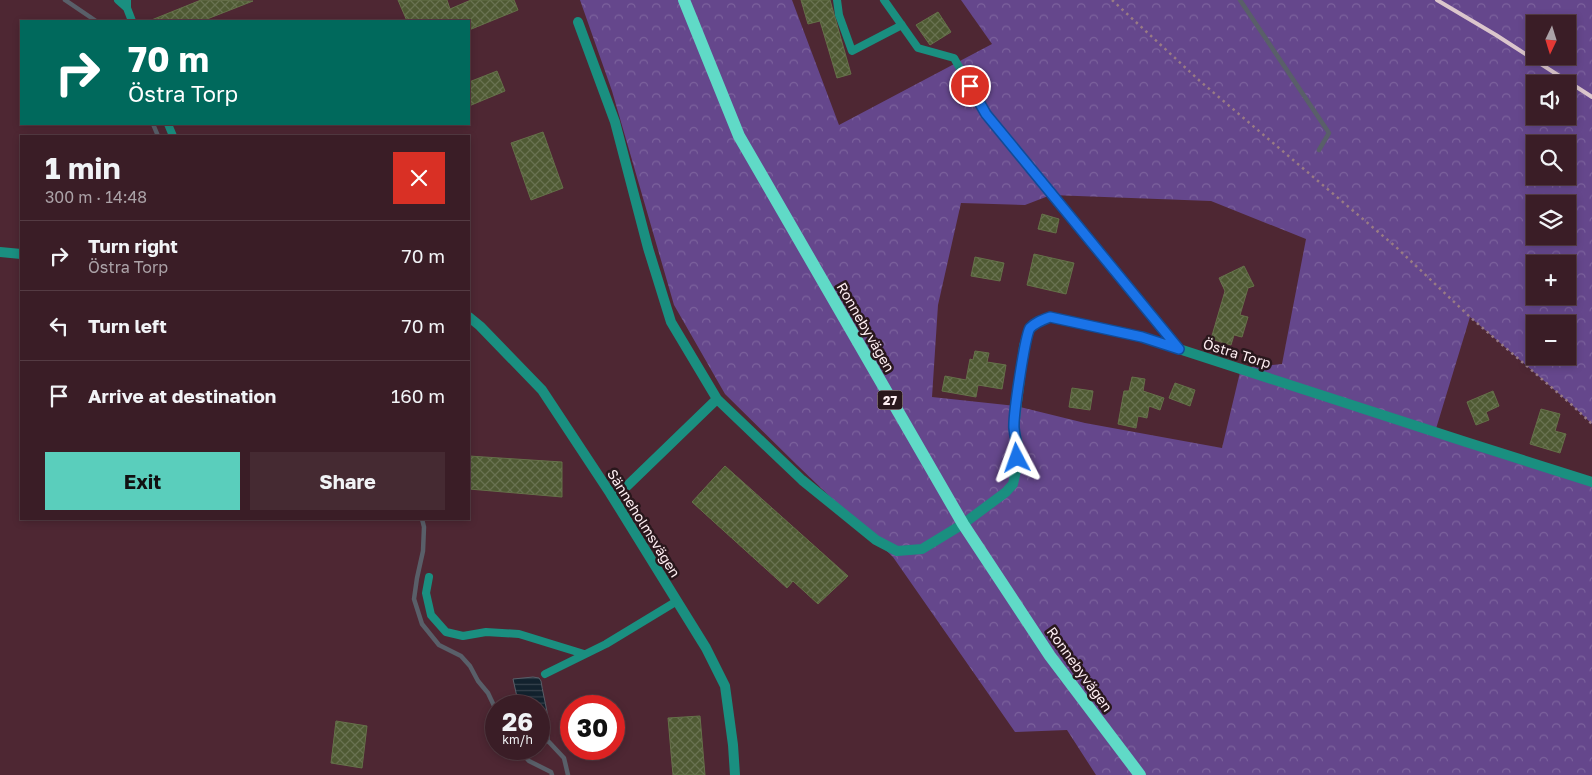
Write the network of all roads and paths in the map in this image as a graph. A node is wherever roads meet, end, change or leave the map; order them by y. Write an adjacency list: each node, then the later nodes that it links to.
1 (118, 0): 6 (lane)
2 (684, 0): 18 (main road, Ronnebyvägen / 27)
3 (837, 0): 9 (lane)
4 (884, 0): 9 (lane)
5 (1112, 0): 15 (path)
6 (127, 4): 7 (lane)
7 (132, 20)
8 (578, 22): 14 (street, Östra Torp)
9 (902, 25): 13 (lane)
10 (0, 252): 11 (street)
11 (20, 254)
12 (470, 318): 17 (street, Sänneholmsvägen)
13 (1179, 349): 16 (street, Östra Torp); 18 (street, Östra Torp)
14 (717, 399): 17 (street); 18 (street, Östra Torp)
15 (1592, 424)
16 (1592, 482)
17 (610, 493): 20 (street, Sänneholmsvägen)
18 (963, 524): 24 (main road, Ronnebyvägen / 27)
19 (429, 577): 21 (lane)
20 (677, 601): 21 (lane); 23 (street, Sänneholmsvägen)
21 (584, 654): 22 (lane)
22 (545, 674)
23 (735, 775)
24 (1140, 775)

